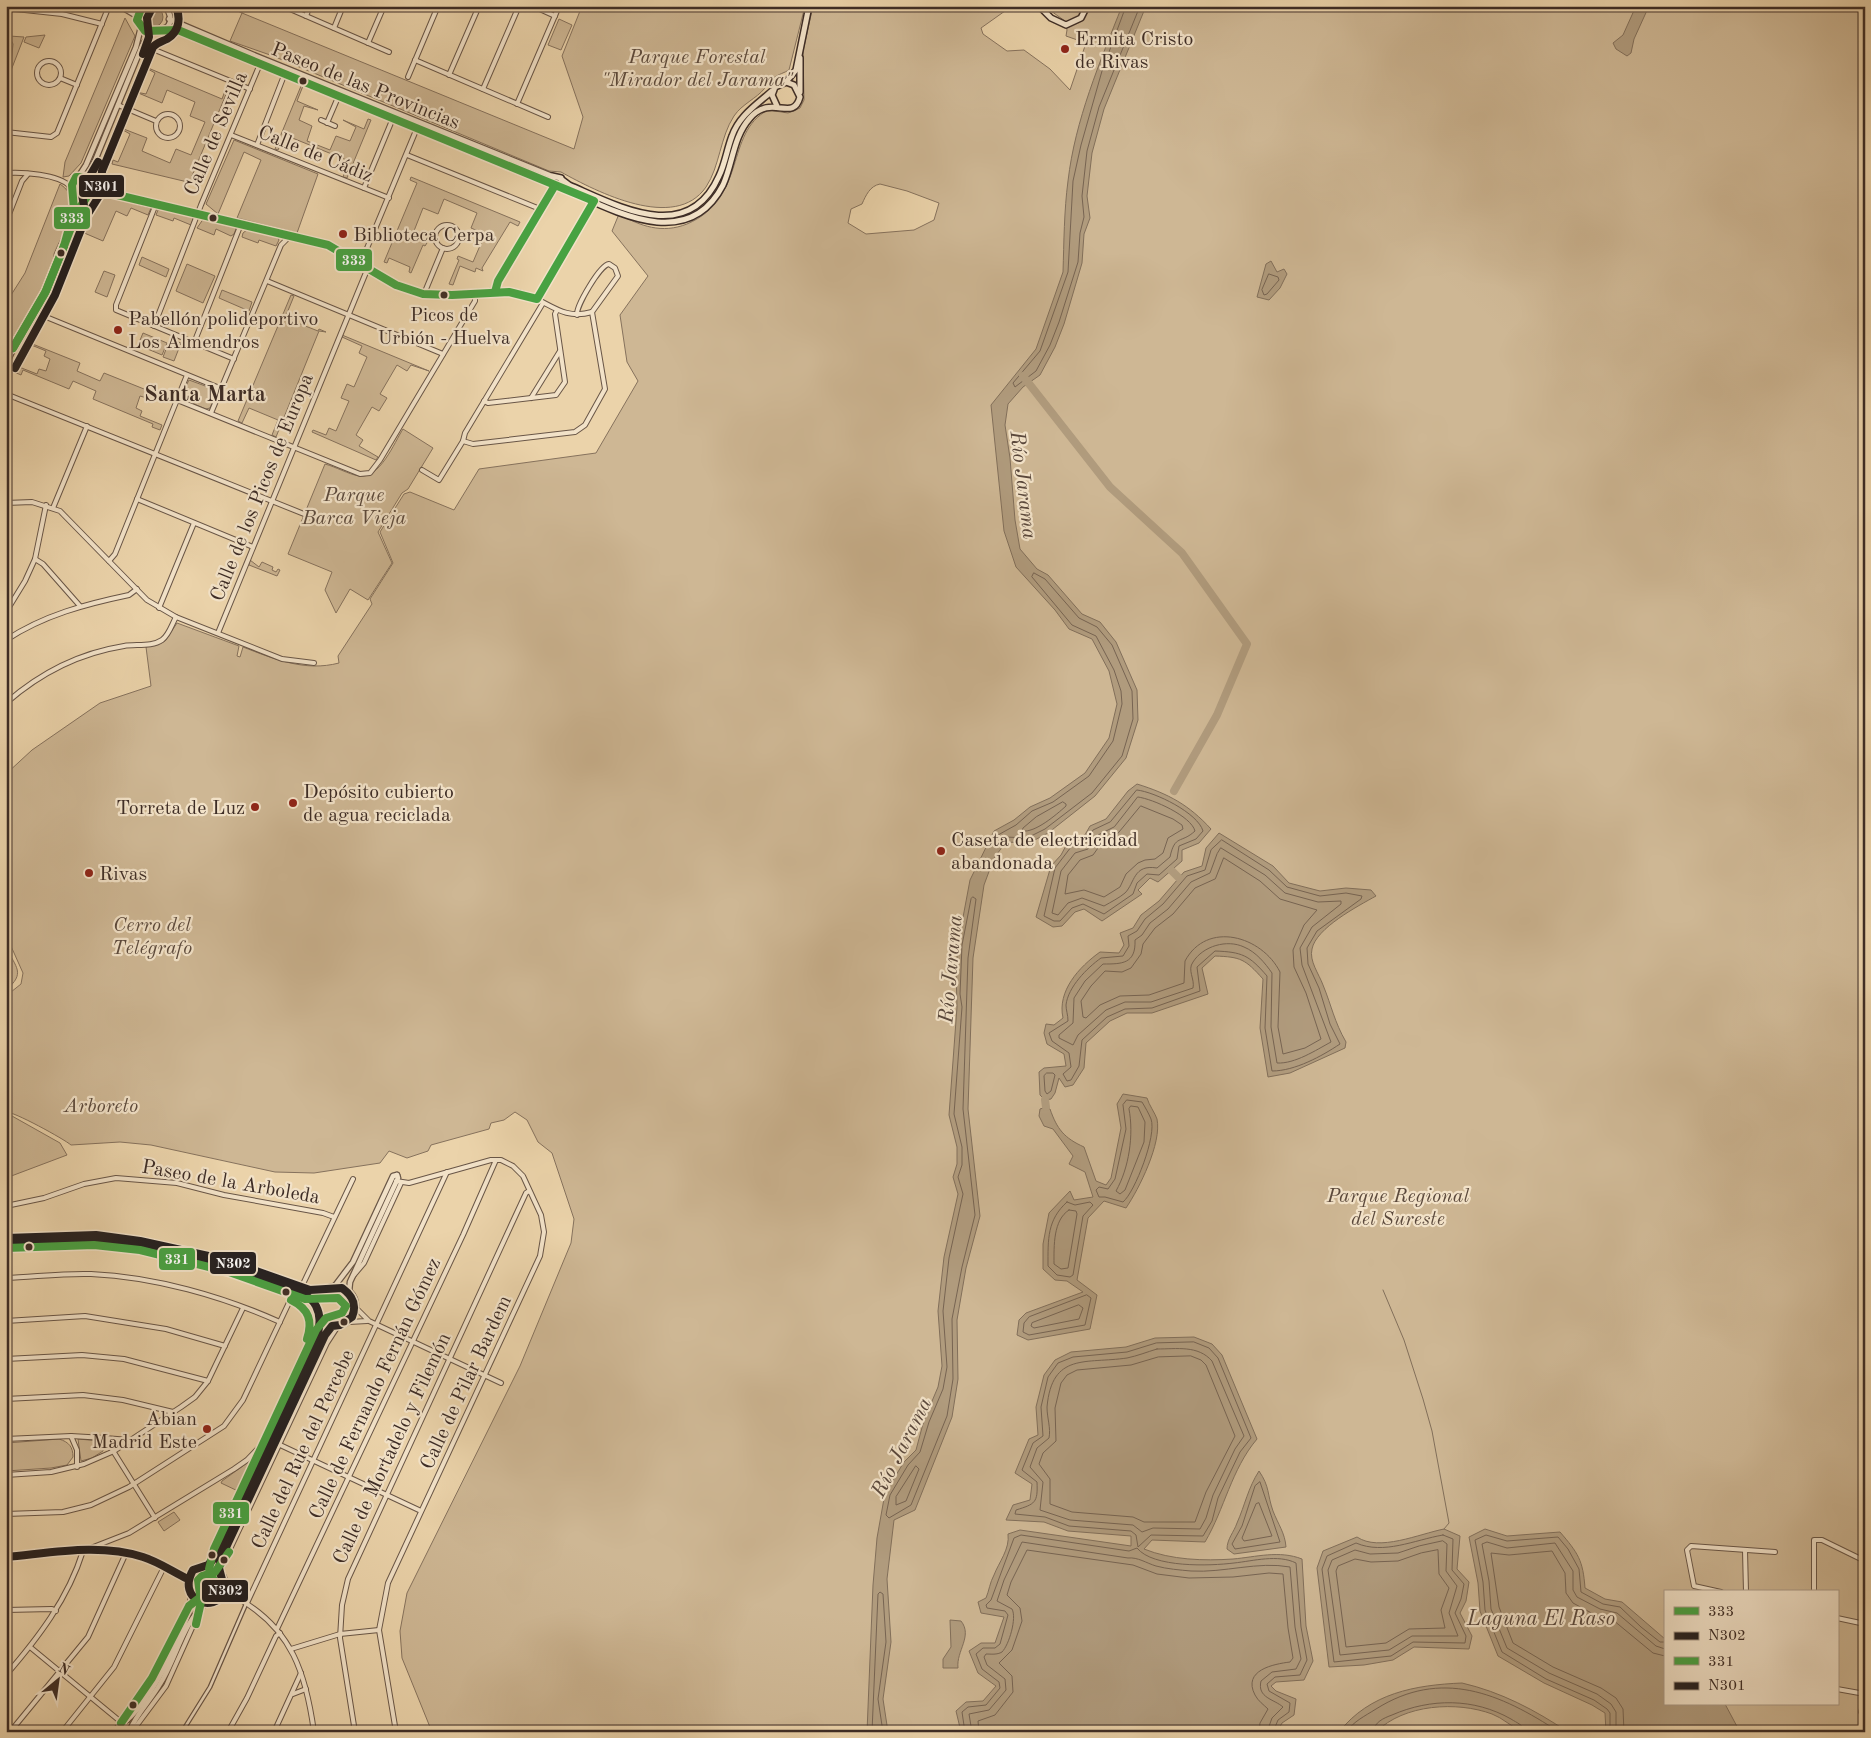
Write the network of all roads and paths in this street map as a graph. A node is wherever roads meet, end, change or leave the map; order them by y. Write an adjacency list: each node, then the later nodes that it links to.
1 (109, 6): 22 (street)
2 (120, 6): 18 (street)
3 (141, 6): 18 (street)
4 (165, 6): 21 (street)
5 (283, 6): 19 (street)
6 (310, 6): 19 (street)
7 (343, 6): 25 (street)
8 (384, 6): 28 (street)
9 (438, 6): 31 (street)
10 (479, 6): 34 (street)
11 (519, 6): 40 (street)
12 (533, 6): 20 (street)
13 (549, 6): 20 (street)
14 (810, 6): 29 (main road)
15 (1039, 6): 16 (main road)
16 (1087, 6)
17 (6, 8): 22 (street)
18 (137, 16): 23 (street)
19 (306, 16): 25 (street)
20 (556, 16): 44 (street)
21 (169, 19): 24 (street); 61 (street, Paseo de las Provincias)
22 (102, 24): 38 (street)
23 (141, 28): 26 (street); 60 (street)
24 (165, 28): 26 (street); 32 (street, Paseo de las Provincias)
25 (334, 28): 28 (street)
26 (151, 33): 27 (street)
27 (144, 42): 39 (street); 45 (street)
28 (368, 43): 30 (street)
29 (800, 48): 37 (main road); 42 (main road)
30 (389, 52)
31 (415, 60): 34 (street); 35 (street)
32 (260, 64): 33 (street, Paseo de las Provincias); 39 (street, Calle de Sevilla)
33 (285, 73): 43 (street, Paseo de las Provincias); 56 (street)
34 (449, 75): 40 (street)
35 (408, 77)
36 (60, 78): 36 (street); 38 (street)
37 (786, 82): 41 (main road); 42 (main road)
38 (76, 85): 54 (street)
39 (250, 90): 55 (street, Calle de Sevilla)
40 (483, 90): 44 (street)
41 (773, 91): 46 (main road); 63 (main road)
42 (800, 92): 46 (main road)
43 (339, 95): 48 (street, Paseo de las Provincias); 51 (street, Paseo de las Provincias)
44 (517, 104): 47 (street)
45 (118, 105): 50 (street); 62 (street)
46 (777, 106): 71 (main road, Paseo de las Provincias)
47 (548, 117)
48 (393, 118): 53 (street, Paseo de las Provincias); 66 (street)
49 (321, 120): 51 (street)
50 (156, 121): 50 (street)
51 (327, 123): 52 (street)
52 (335, 126)
53 (418, 128): 57 (street); 65 (street, Paseo de las Provincias)
54 (6, 132)
55 (231, 135): 56 (street, Calle de Cádiz); 74 (street, Calle de Sevilla)
56 (257, 145): 66 (street, Calle de Cádiz)
57 (407, 154): 70 (street); 73 (street)
58 (6, 173): 59 (street)
59 (28, 174): 64 (street); 75 (street)
60 (79, 176): 62 (street); 64 (street)
61 (552, 176): 63 (main road); 65 (main road)
62 (90, 179): 67 (street)
63 (561, 179): 65 (main road)
64 (70, 186): 68 (street)
65 (554, 186): 71 (main road, Paseo de las Provincias); 73 (street)
66 (364, 188): 70 (street, Calle de Cádiz)
67 (92, 189): 69 (street); 72 (street)
68 (74, 195): 69 (street); 77 (street)
69 (87, 197): 77 (street)
70 (389, 198): 82 (street)
71 (594, 201): 88 (street)
72 (156, 204): 74 (street); 95 (street)
73 (540, 209): 86 (street)
74 (198, 214): 76 (street); 95 (street, Calle de Sevilla)
75 (6, 222)
76 (242, 224): 78 (street); 96 (street)
77 (68, 233): 91 (street)
78 (277, 233): 79 (street); 80 (street)
79 (290, 236): 80 (street); 82 (street)
80 (281, 245): 84 (street)
81 (443, 248): 81 (street); 87 (street)
82 (360, 265): 83 (street)
83 (367, 270): 87 (street); 93 (street, Calle de los Picos de Europa)
84 (267, 281): 93 (street); 99 (street)
85 (475, 292): 86 (street); 87 (street); 98 (street)
86 (495, 292): 88 (street)
87 (424, 294)
88 (538, 299): 89 (street)
89 (543, 303): 90 (street); 106 (street)
90 (557, 310): 94 (street); 97 (street)
91 (34, 312): 100 (street); 101 (street)
92 (592, 312): 94 (street); 94 (street); 109 (street)
93 (347, 314): 98 (street); 110 (street, Calle de los Picos de Europa)
94 (577, 316)
95 (154, 326): 96 (street)
96 (194, 343): 99 (street)
97 (560, 351): 104 (street); 104 (street)
98 (443, 354): 110 (street)
99 (234, 359): 102 (street)
100 (6, 364)
101 (187, 375): 102 (street); 105 (street)
102 (222, 389): 107 (street)
103 (6, 394): 108 (street)
104 (531, 398): 106 (street)
105 (177, 400): 107 (street); 111 (street)
106 (484, 401): 109 (street)
107 (212, 413): 110 (street)
108 (87, 426): 111 (street); 117 (street)
109 (463, 441): 112 (street)
110 (293, 447): 114 (street, Calle de los Picos de Europa)
111 (155, 454): 113 (street); 114 (street)
112 (422, 470)
113 (136, 500): 119 (street); 122 (street)
114 (271, 501): 118 (street); 120 (street, Calle de los Picos de Europa)
115 (6, 503): 116 (street)
116 (46, 505): 117 (street); 121 (street)
117 (53, 508): 122 (street)
118 (304, 514)
119 (194, 523): 120 (street); 125 (street)
120 (252, 547): 128 (street, Calle de los Picos de Europa)
121 (35, 559): 124 (street); 126 (street)
122 (109, 561): 123 (street)
123 (136, 589): 124 (street); 125 (street)
124 (80, 606): 129 (street)
125 (159, 608): 127 (street)
126 (6, 612)
127 (176, 617): 128 (street); 131 (street)
128 (218, 633): 130 (street)
129 (6, 640)
130 (314, 663)
131 (6, 702)
132 (496, 1160): 133 (street); 136 (street, Calle de Pilar Bardem); 158 (street, Calle de Fernando Fernán Gómez)
133 (447, 1172): 135 (street); 155 (street, Calle del Rue del Percebe)
134 (352, 1179): 138 (street)
135 (399, 1182): 143 (street); 146 (street)
136 (530, 1191): 160 (street, Calle de Mortadelo y Filemón); 162 (street, Calle de Pilar Bardem)
137 (6, 1206): 138 (street, Paseo de la Arboleda)
138 (334, 1217): 142 (street)
139 (6, 1238): 142 (street)
140 (6, 1243): 145 (street)
141 (6, 1278): 148 (street)
142 (301, 1287): 144 (street); 145 (street)
143 (334, 1287): 144 (street); 146 (street)
144 (326, 1290): 147 (street)
145 (296, 1291): 147 (street); 153 (street)
146 (349, 1292): 149 (street)
147 (316, 1305): 150 (street)
148 (243, 1308): 153 (street); 159 (street)
149 (356, 1308): 152 (street); 154 (street)
150 (321, 1319): 156 (street); 167 (street)
151 (6, 1321): 159 (street)
152 (369, 1321): 154 (street); 155 (street)
153 (280, 1322): 179 (street)
154 (349, 1322): 157 (street)
155 (377, 1325): 158 (street); 175 (street, Calle del Rue del Percebe)
156 (332, 1326): 157 (street); 172 (street)
157 (338, 1326): 173 (street)
158 (412, 1341): 160 (street); 178 (street, Calle de Fernando Fernán Gómez)
159 (225, 1346): 163 (street)
160 (448, 1358): 162 (street); 180 (street, Calle de Mortadelo y Filemón)
161 (6, 1359): 163 (street)
162 (484, 1375): 164 (street); 181 (street, Calle de Pilar Bardem)
163 (208, 1381): 166 (street)
164 (501, 1383)
165 (6, 1399): 166 (street)
166 (174, 1412): 171 (street)
167 (274, 1431): 183 (street); 193 (street)
168 (71, 1436): 169 (street); 170 (street); 176 (street)
169 (106, 1438): 171 (street); 174 (street)
170 (6, 1439)
171 (129, 1440): 174 (street)
172 (274, 1442): 173 (street); 189 (street)
173 (280, 1445): 175 (street); 189 (street)
174 (114, 1451): 176 (street); 179 (street)
175 (314, 1461): 178 (street); 205 (street, Calle del Rue del Percebe)
176 (77, 1467): 177 (street)
177 (6, 1475)
178 (349, 1477): 180 (street); 210 (street, Calle de Fernando Fernán Gómez)
179 (134, 1484): 182 (street); 183 (street)
180 (385, 1494): 181 (street); 213 (street, Calle de Mortadelo y Filemón)
181 (421, 1511): 211 (street, Calle de Pilar Bardem)
182 (6, 1514)
183 (155, 1518): 184 (street)
184 (101, 1544): 186 (street); 187 (street)
185 (1745, 1550): 188 (street); 198 (street); 199 (street)
186 (83, 1551): 187 (street); 191 (street); 207 (street)
187 (101, 1551): 190 (street)
188 (1775, 1552)
189 (223, 1553): 195 (street)
190 (126, 1554): 194 (street); 218 (street)
191 (6, 1557)
192 (1865, 1561): 200 (street)
193 (208, 1565): 195 (street); 196 (street)
194 (164, 1567): 196 (street); 227 (street)
195 (219, 1569): 197 (street)
196 (188, 1579): 201 (street)
197 (226, 1585): 202 (street); 203 (street)
198 (1711, 1590)
199 (1746, 1590)
200 (1814, 1590)
201 (191, 1595): 204 (street); 230 (street)
202 (220, 1597): 203 (street); 204 (street)
203 (239, 1598): 205 (street)
204 (206, 1603): 231 (street)
205 (247, 1603): 210 (street); 235 (street)
206 (6, 1610): 207 (street)
207 (56, 1610): 214 (street)
208 (1838, 1618): 209 (street)
209 (1865, 1624)
210 (277, 1628): 212 (street)
211 (379, 1630): 213 (street); 240 (street, Calle de Pilar Bardem)
212 (280, 1633): 215 (street); 236 (street)
213 (340, 1634): 215 (street); 239 (street, Calle de Mortadelo y Filemón)
214 (30, 1647): 217 (street); 218 (street)
215 (291, 1649): 219 (street)
216 (6, 1666): 217 (street)
217 (12, 1668): 220 (street)
218 (60, 1672): 227 (street); 232 (street)
219 (301, 1672): 221 (street); 222 (street)
220 (6, 1675)
221 (305, 1683): 222 (street); 223 (street)
222 (296, 1688): 225 (street)
223 (306, 1689): 225 (street); 238 (street)
224 (1838, 1689): 226 (street)
225 (293, 1694): 237 (street)
226 (1865, 1694)
227 (91, 1698): 230 (street); 233 (street)
228 (1865, 1698): 229 (street)
229 (1865, 1719)
230 (122, 1724): 231 (street); 231 (street); 234 (street)
231 (129, 1730)
232 (10, 1732)
233 (62, 1732)
234 (112, 1732)
235 (182, 1732)
236 (228, 1732)
237 (274, 1732)
238 (314, 1732)
239 (355, 1732)
240 (396, 1732)

